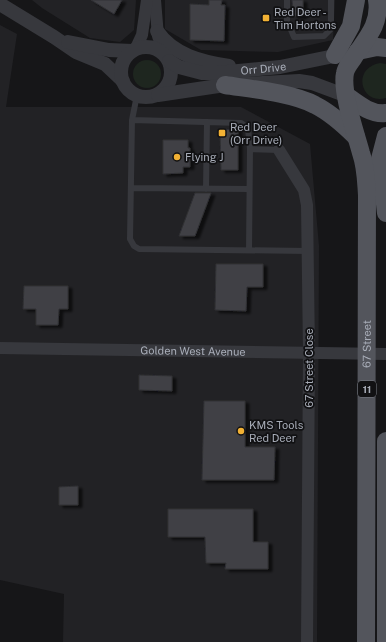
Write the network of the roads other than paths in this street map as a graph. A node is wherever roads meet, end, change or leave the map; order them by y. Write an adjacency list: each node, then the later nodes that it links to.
1 (148, 0): 11 (street)
2 (154, 0): 8 (street)
3 (287, 0): 4 (lane)
4 (331, 0)
5 (356, 0): 13 (main road)
6 (377, 0): 12 (main road)
7 (0, 4): 9 (street)
8 (157, 31): 14 (street); 15 (street)
9 (59, 40): 11 (street); 16 (street)
10 (386, 48): 12 (main road)
11 (134, 50): 14 (street); 16 (street)
12 (358, 51): 13 (street, Orr Drive); 20 (main road, 67 Street)
13 (335, 55): 15 (street, Orr Drive)
14 (167, 58): 15 (street, Orr Drive); 18 (street)
15 (255, 69)
16 (123, 81): 19 (street)
17 (225, 85): 18 (street, Orr Drive); 20 (street, Orr Drive); 25 (main road)
18 (158, 94): 19 (street)
19 (138, 95): 22 (lane)
20 (347, 96): 21 (main road); 25 (main road, 67 Street / 11)
21 (386, 113)
22 (132, 120): 23 (lane); 28 (lane)
23 (207, 122): 26 (lane); 29 (lane)
24 (386, 136): 31 (main road)
25 (356, 137): 36 (main road, 67 Street / 11)
26 (250, 149): 27 (lane); 30 (lane)
27 (279, 150): 33 (street, 67 Street Close)
28 (131, 188): 29 (lane); 32 (lane)
29 (206, 189): 30 (lane)
30 (249, 189): 32 (lane)
31 (386, 213)
32 (248, 250): 33 (lane)
33 (308, 251): 35 (street, 67 Street Close)
34 (0, 348): 35 (street, Golden West Avenue)
35 (309, 352): 36 (street, Golden West Avenue); 39 (street, 67 Street Close)
36 (367, 353): 37 (street, Golden West Avenue); 40 (main road, 67 Street / 11)
37 (386, 354)
38 (386, 441): 41 (main road)
39 (307, 642)
40 (366, 642)
41 (386, 642)

